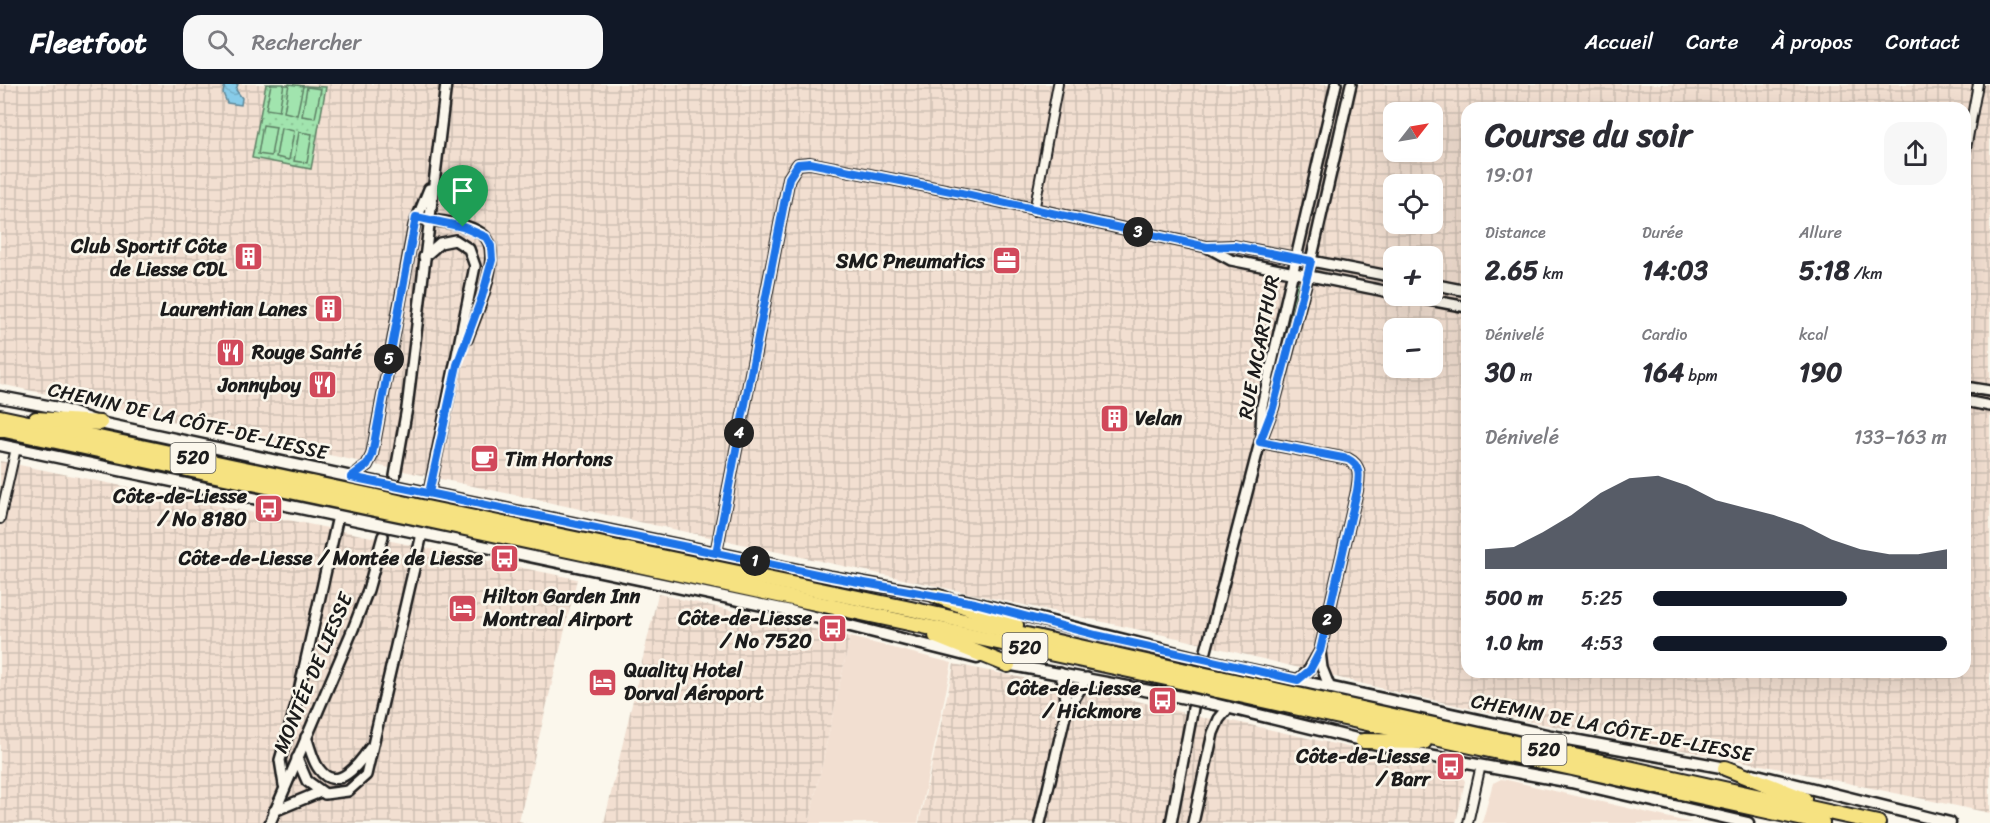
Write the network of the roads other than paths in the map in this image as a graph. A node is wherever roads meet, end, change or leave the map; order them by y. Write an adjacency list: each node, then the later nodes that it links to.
1 (446, 84): 7 (street)
2 (1058, 84): 8 (street)
3 (1336, 84): 13 (street, RUE MCARTHUR)
4 (1351, 84): 14 (street, RUE MCARTHUR)
5 (1978, 84): 6 (street)
6 (1971, 122)
7 (433, 179): 9 (street); 10 (street)
8 (1034, 211): 11 (street); 44 (street)
9 (416, 217): 10 (street); 36 (street)
10 (428, 219): 12 (street); 23 (street)
11 (1207, 247): 13 (street); 15 (street)
12 (424, 256): 23 (street); 35 (street)
13 (1295, 258): 14 (street); 15 (street, RUE MCARTHUR)
14 (1311, 261): 16 (street); 17 (street, RUE MCARTHUR)
15 (1292, 273): 17 (street); 32 (street, RUE MCARTHUR)
16 (1383, 275)
17 (1308, 276): 20 (street); 32 (street, RUE MCARTHUR)
18 (1443, 286): 19 (street)
19 (1461, 290)
20 (1383, 291)
21 (1443, 303): 22 (street)
22 (1461, 306)
23 (457, 365): 37 (street)
24 (1971, 388): 25 (street)
25 (1990, 391)
26 (0, 397): 30 (main road, CHEMIN DE LA CÔTE-DE-LIESSE)
27 (1971, 402): 28 (street)
28 (1990, 406)
29 (7, 418): 30 (highway); 39 (highway, 520)
30 (100, 423): 36 (main road, CHEMIN DE LA CÔTE-DE-LIESSE)
31 (0, 429): 39 (highway, 520)
32 (1260, 442): 48 (street, RUE MCARTHUR); 49 (street)
33 (0, 445): 34 (main road)
34 (16, 448): 40 (main road); 41 (street)
35 (395, 476)
36 (351, 477): 38 (main road, CHEMIN DE LA CÔTE-DE-LIESSE, bridge)
37 (429, 493): 38 (main road, CHEMIN DE LA CÔTE-DE-LIESSE); 44 (main road, CHEMIN DE LA CÔTE-DE-LIESSE)
38 (412, 504): 39 (highway, 520, bridge); 46 (highway, 520); 47 (highway, 520)
39 (370, 509): 40 (main road); 42 (main road, bridge)
40 (338, 516): 67 (street)
41 (0, 519)
42 (422, 534): 50 (main road); 63 (street)
43 (383, 536): 60 (street, MONTÉE DE LIESSE)
44 (716, 553): 45 (main road, CHEMIN DE LA CÔTE-DE-LIESSE)
45 (936, 596): 47 (highway); 54 (main road, CHEMIN DE LA CÔTE-DE-LIESSE, bridge)
46 (871, 614): 50 (highway); 52 (highway, 520)
47 (1072, 645): 52 (highway, 520)
48 (1206, 651)
49 (1320, 651): 54 (street); 56 (street)
50 (1008, 665): 51 (main road)
51 (1060, 673): 53 (main road); 59 (street)
52 (1181, 676): 55 (highway, 520, bridge)
53 (1087, 678): 57 (main road, bridge); 59 (street)
54 (1298, 680): 56 (main road, CHEMIN DE LA CÔTE-DE-LIESSE)
55 (1219, 684): 62 (highway, 520); 70 (highway, 520)
56 (1330, 688): 66 (main road, CHEMIN DE LA CÔTE-DE-LIESSE)
57 (1229, 707): 61 (main road); 74 (street)
58 (1193, 708): 73 (street)
59 (1066, 712): 72 (street)
60 (306, 737): 63 (street); 64 (street, MONTÉE DE LIESSE)
61 (1363, 741): 62 (highway); 65 (main road)
62 (1455, 742): 77 (highway, 520)
63 (371, 746): 68 (street)
64 (297, 758): 67 (street, MONTÉE DE LIESSE); 68 (street)
65 (1481, 765): 75 (street); 76 (main road)
66 (1725, 768): 70 (highway); 78 (main road, CHEMIN DE LA CÔTE-DE-LIESSE)
67 (285, 786): 69 (street, MONTÉE DE LIESSE)
68 (320, 792): 69 (street)
69 (274, 811): 71 (street, MONTÉE DE LIESSE)
70 (1873, 822)
71 (270, 823)
72 (1040, 823)
73 (1171, 823)
74 (1193, 823)
75 (1468, 823)
76 (1748, 823)
77 (1822, 823)
78 (1950, 823)

